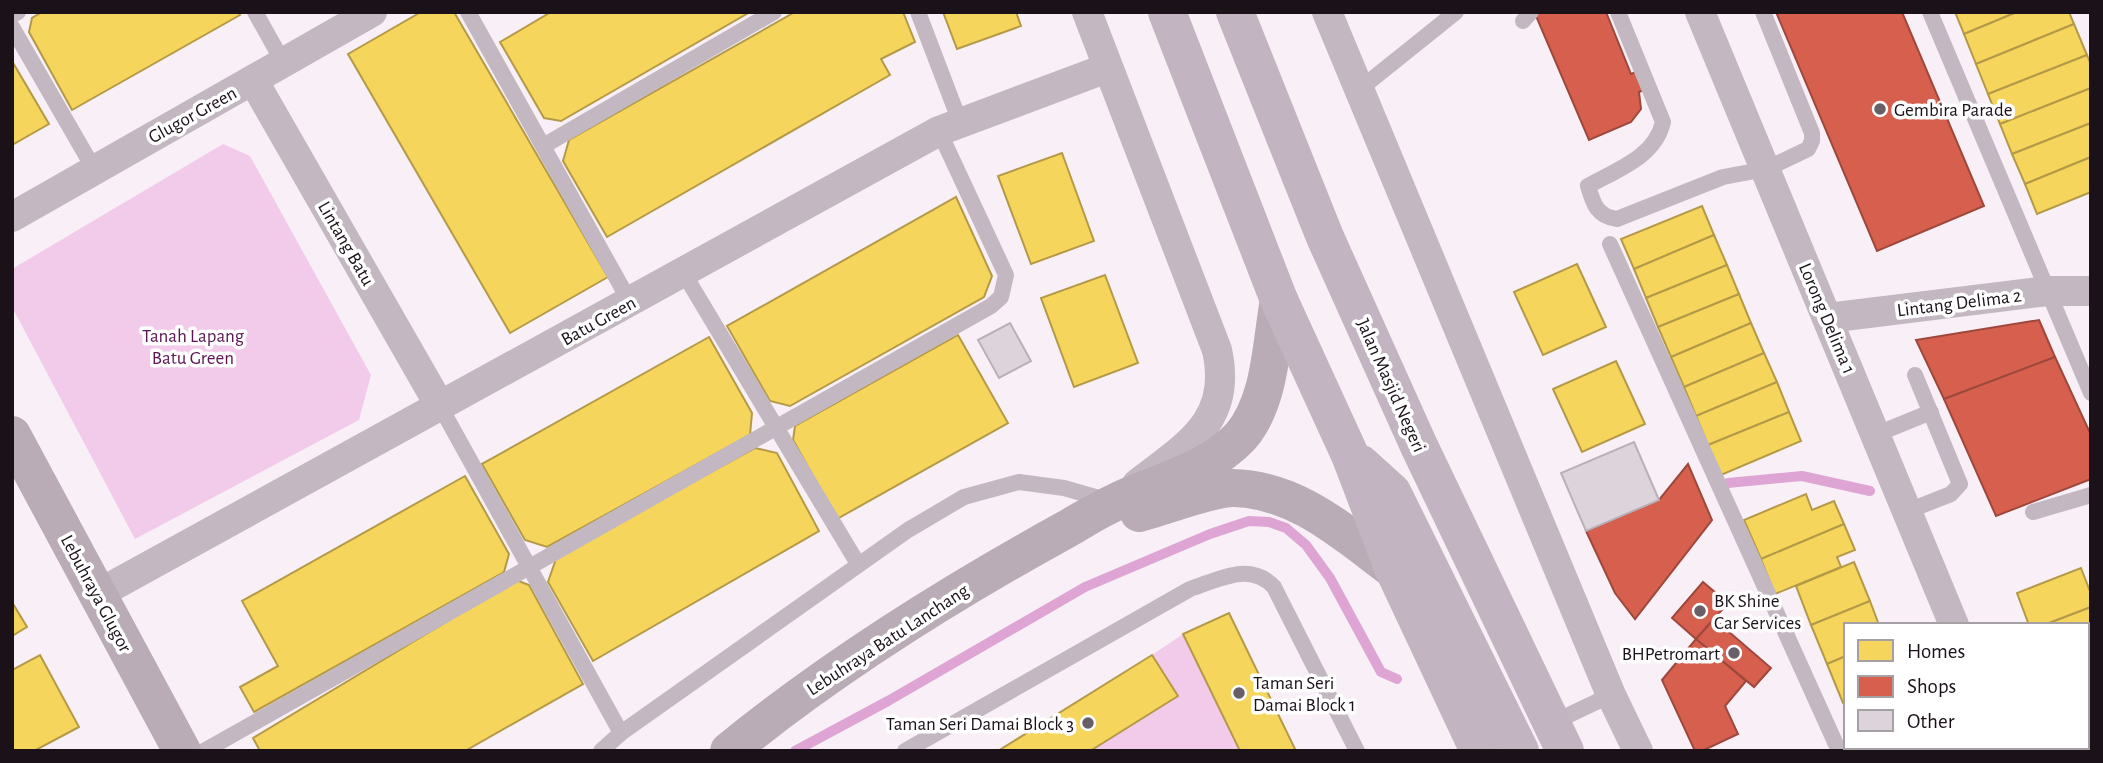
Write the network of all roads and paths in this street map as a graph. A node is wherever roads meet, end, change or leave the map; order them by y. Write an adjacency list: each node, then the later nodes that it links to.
1 (18, 12): 16 (lane)
2 (255, 12): 18 (lane)
3 (372, 12): 18 (street, Glugor Green)
4 (468, 12): 23 (lane)
5 (774, 12): 23 (lane)
6 (918, 12): 22 (lane)
7 (1087, 12): 19 (street)
8 (1167, 12): 31 (highway)
9 (1235, 12): 54 (highway, Jalan Masjid Negeri)
10 (1327, 12): 21 (street)
11 (1455, 12): 21 (lane)
12 (1618, 12): 25 (lane)
13 (1700, 12): 25 (street, Lorong Delima 1)
14 (1763, 12): 25 (lane)
15 (1930, 12): 30 (lane)
16 (12, 15)
17 (12, 27): 24 (lane)
18 (284, 62): 20 (street, Glugor Green)
19 (1107, 68): 22 (street, Batu Green); 43 (street)
20 (253, 80): 24 (street, Glugor Green); 36 (street, Lintang Batu)
21 (1360, 89): 52 (street)
22 (950, 127): 28 (street, Batu Green); 38 (lane)
23 (545, 145): 32 (lane)
24 (94, 169): 26 (street, Glugor Green)
25 (1766, 169): 33 (street, Lorong Delima 1)
26 (12, 217)
27 (1610, 244): 64 (lane)
28 (683, 272): 32 (street, Batu Green); 38 (lane)
29 (2091, 291): 30 (street, Lintang Delima 2)
30 (2048, 292): 33 (street, Lintang Delima 2); 35 (lane)
31 (1279, 300): 41 (highway); 43 (street, Lebuhraya Batu Lanchang)
32 (630, 302): 36 (street, Batu Green)
33 (1828, 318): 39 (street, Lorong Delima 1)
34 (1914, 375): 37 (lane)
35 (2091, 393)
36 (440, 406): 48 (lane); 50 (street, Batu Green)
37 (1931, 412): 39 (lane); 44 (lane)
38 (775, 427): 47 (lane); 48 (lane)
39 (1877, 434): 44 (street, Lorong Delima 1)
40 (12, 435): 50 (street, Lebuhraya Glugor)
41 (1350, 455): 49 (highway); 62 (highway)
42 (2091, 495): 45 (lane)
43 (1115, 502): 46 (street, Lebuhraya Batu Lanchang); 47 (lane)
44 (1909, 511): 51 (street, Lorong Delima 1)
45 (2033, 512)
46 (1051, 537): 49 (street, Lebuhraya Batu Lanchang); 58 (street, Lebuhraya Batu Lanchang)
47 (858, 564): 53 (lane)
48 (528, 565): 53 (lane); 56 (lane)
49 (1394, 570): 61 (highway)
50 (98, 594): 55 (street, Lebuhraya Glugor)
51 (1953, 623)
52 (1612, 695): 54 (lane); 63 (street)
53 (621, 733): 57 (lane)
54 (1559, 737)
55 (182, 751)
56 (204, 751)
57 (601, 751)
58 (729, 751)
59 (905, 751): 60 (lane)
60 (1357, 751)
61 (1479, 751)
62 (1520, 751)
63 (1638, 751)
64 (1839, 751)

